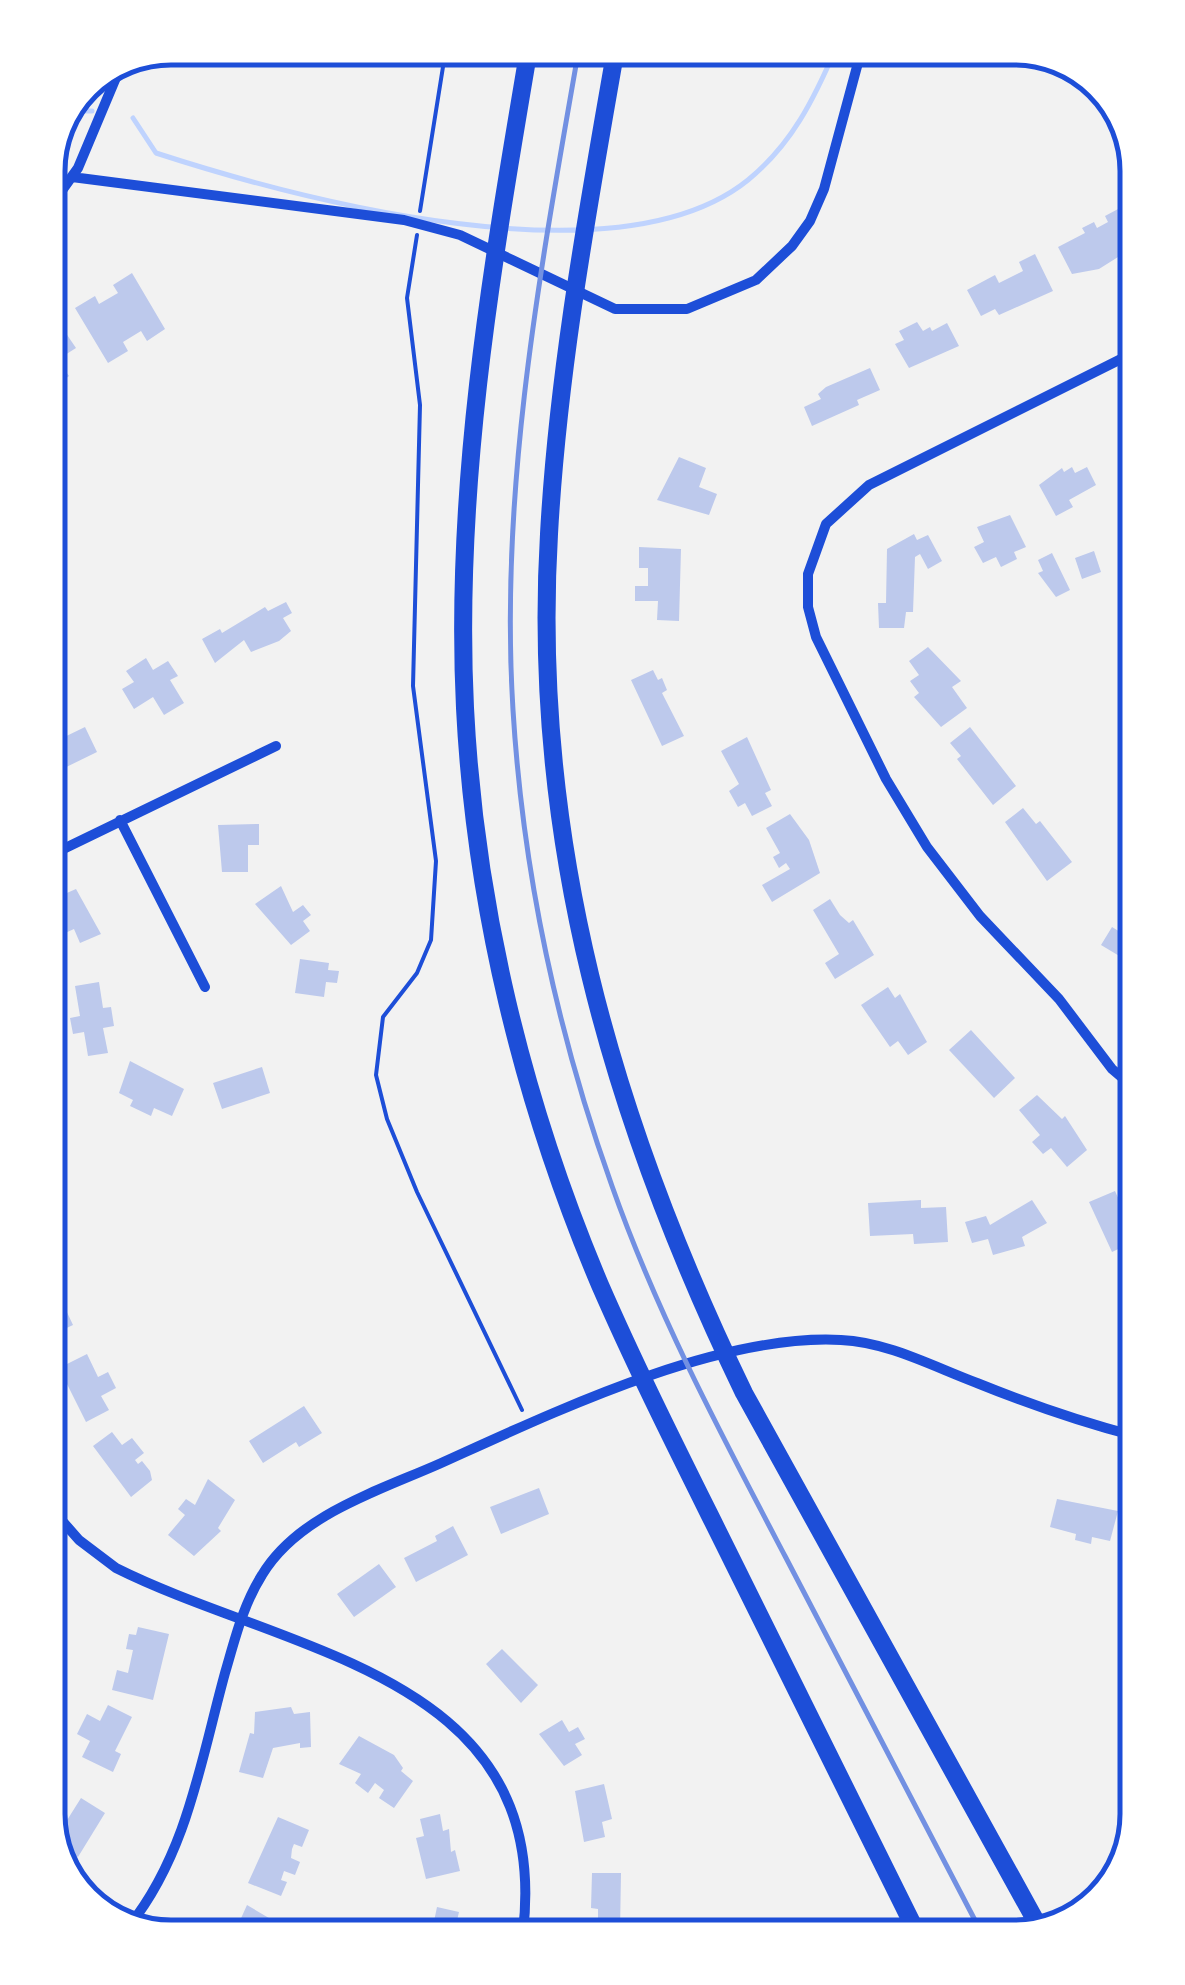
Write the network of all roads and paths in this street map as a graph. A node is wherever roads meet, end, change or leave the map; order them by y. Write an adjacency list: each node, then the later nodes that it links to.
1 (442, 65): 14 (path)
2 (527, 65): 21 (highway)
3 (613, 65): 19 (highway)
4 (857, 65): 6 (street)
5 (114, 82): 6 (street)
6 (72, 177): 7 (street)
7 (65, 187)
8 (1120, 360): 13 (street)
9 (276, 746): 10 (street)
10 (120, 820): 11 (street); 12 (street)
11 (65, 848)
12 (205, 987)
13 (1120, 1076)
14 (529, 1423): 15 (street); 17 (street)
15 (1120, 1431)
16 (65, 1523): 17 (street)
17 (240, 1620): 18 (street); 20 (street)
18 (137, 1914)
19 (1033, 1918)
20 (523, 1920)
21 (911, 1920)

